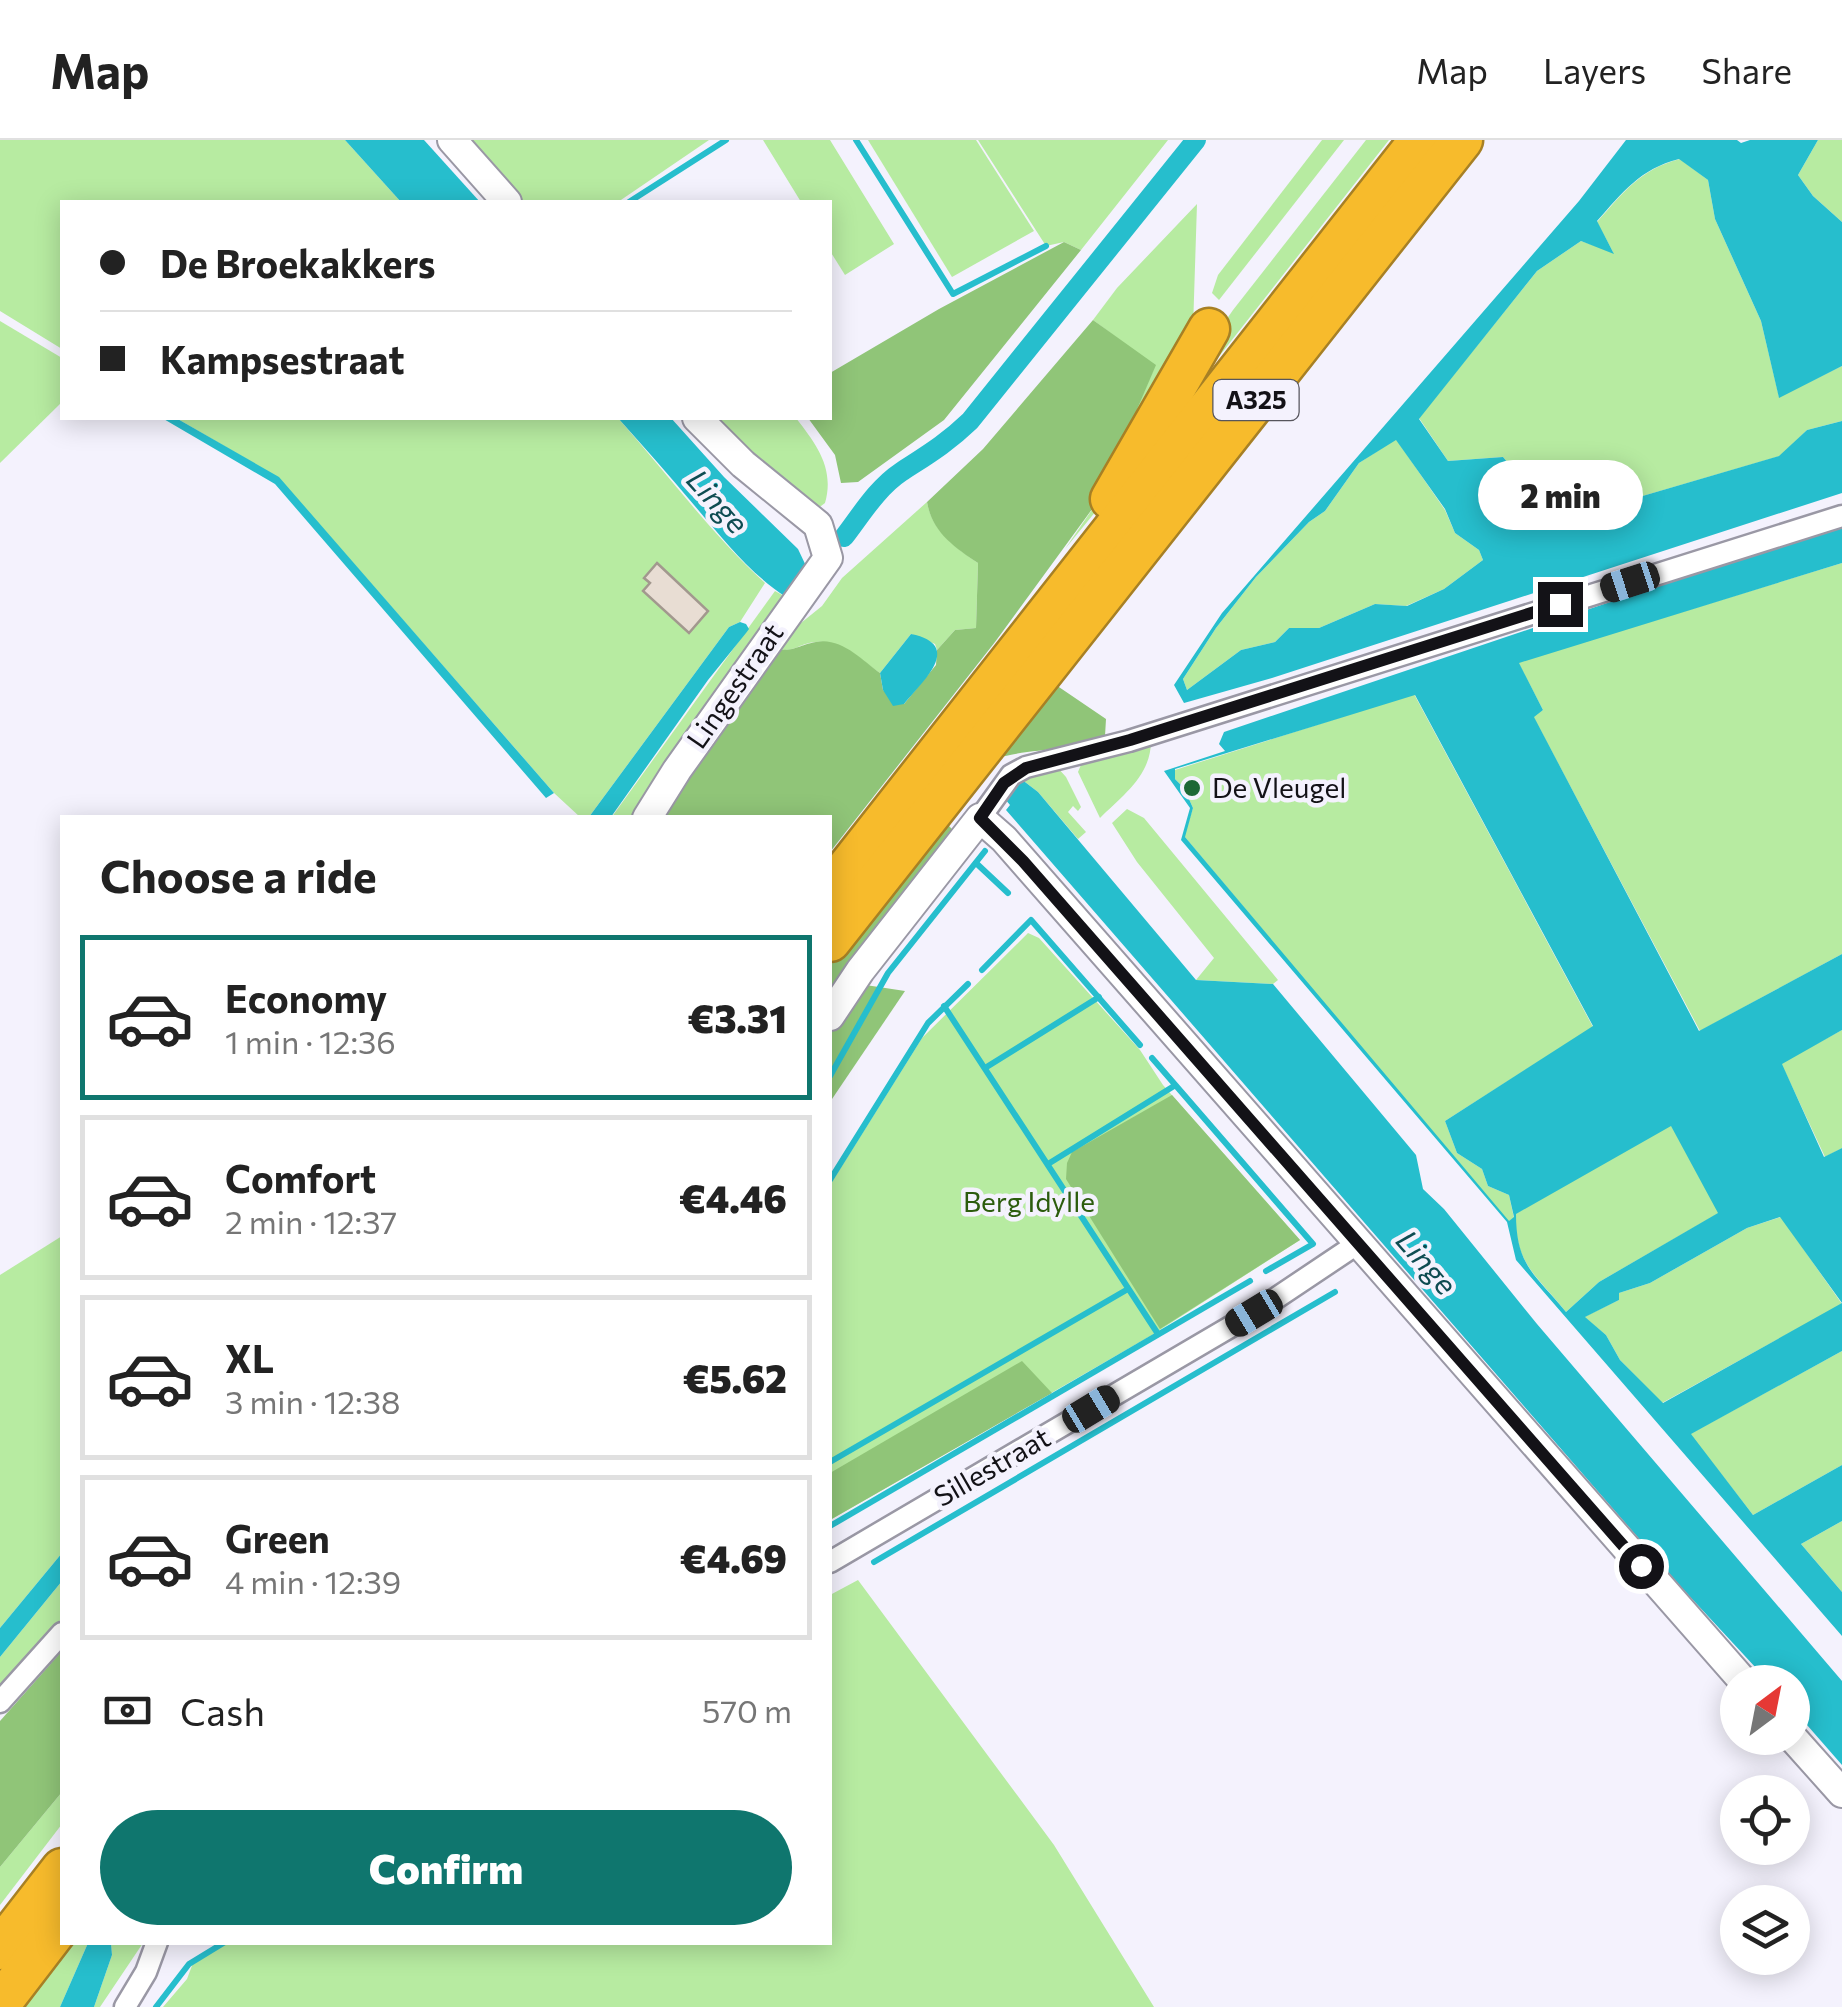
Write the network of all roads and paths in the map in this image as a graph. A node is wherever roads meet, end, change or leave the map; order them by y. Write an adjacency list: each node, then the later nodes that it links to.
1 (452, 140): 4 (street)
2 (1420, 140): 8 (highway, A325)
3 (1462, 140): 12 (highway, A325)
4 (505, 200)
5 (1209, 329): 8 (highway)
6 (699, 420): 9 (street, Lingestraat)
7 (1842, 516): 10 (street)
8 (1073, 580): 11 (highway, A325)
9 (648, 815)
10 (980, 818): 13 (street); 14 (street)
11 (832, 887)
12 (832, 938)
13 (832, 1013)
14 (1357, 1244): 15 (street, Sillestraat); 17 (street)
15 (832, 1561)
16 (60, 1635): 18 (street)
17 (1729, 1665)
18 (0, 1702)
19 (1808, 1755): 20 (street)
20 (1842, 1793)
21 (60, 1872): 24 (highway)
22 (60, 1926): 25 (highway)
23 (156, 1945): 26 (street)
24 (0, 1949)
25 (0, 2004)
26 (126, 2007)

